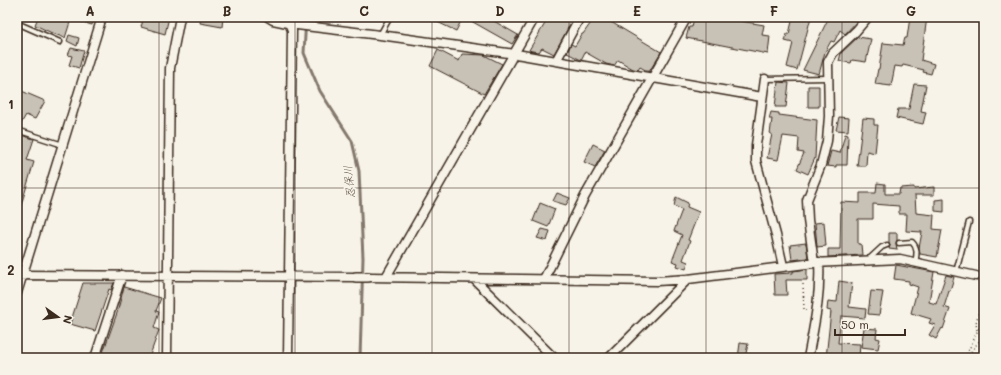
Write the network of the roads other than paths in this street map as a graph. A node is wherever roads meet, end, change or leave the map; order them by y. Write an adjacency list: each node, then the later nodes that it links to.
1 (102, 17): 20 (street)
2 (180, 17): 31 (street)
3 (268, 17): 10 (street)
4 (390, 17): 11 (lane)
5 (535, 17): 13 (street)
6 (580, 17): 14 (street)
7 (687, 17): 15 (street)
8 (868, 17): 16 (street)
9 (17, 23): 12 (lane)
10 (289, 23): 11 (street); 32 (street)
11 (380, 35): 13 (street)
12 (60, 42)
13 (514, 54): 14 (street); 36 (street)
14 (556, 61): 15 (street)
15 (653, 78): 18 (street); 38 (street)
16 (828, 78): 17 (lane); 25 (street)
17 (765, 79): 18 (street)
18 (762, 97): 27 (street)
19 (17, 130): 20 (lane)
20 (64, 145): 29 (street)
21 (969, 222): 28 (lane)
22 (899, 242): 26 (lane)
23 (887, 245): 24 (lane)
24 (868, 261): 25 (street); 26 (street)
25 (816, 262): 27 (street); 46 (street)
26 (915, 263): 28 (street)
27 (783, 266): 39 (street)
28 (956, 273): 33 (street)
29 (20, 275): 30 (street); 40 (street)
30 (122, 275): 31 (street); 41 (street)
31 (168, 276): 32 (street); 42 (street)
32 (288, 276): 34 (street); 43 (street)
33 (976, 276)
34 (356, 277): 35 (street)
35 (368, 277): 36 (street)
36 (386, 277): 37 (street)
37 (474, 279): 38 (street); 44 (street)
38 (544, 279): 39 (street)
39 (688, 279): 45 (street)
40 (17, 293)
41 (95, 358)
42 (167, 358)
43 (288, 358)
44 (554, 358)
45 (609, 358)
46 (808, 358)

